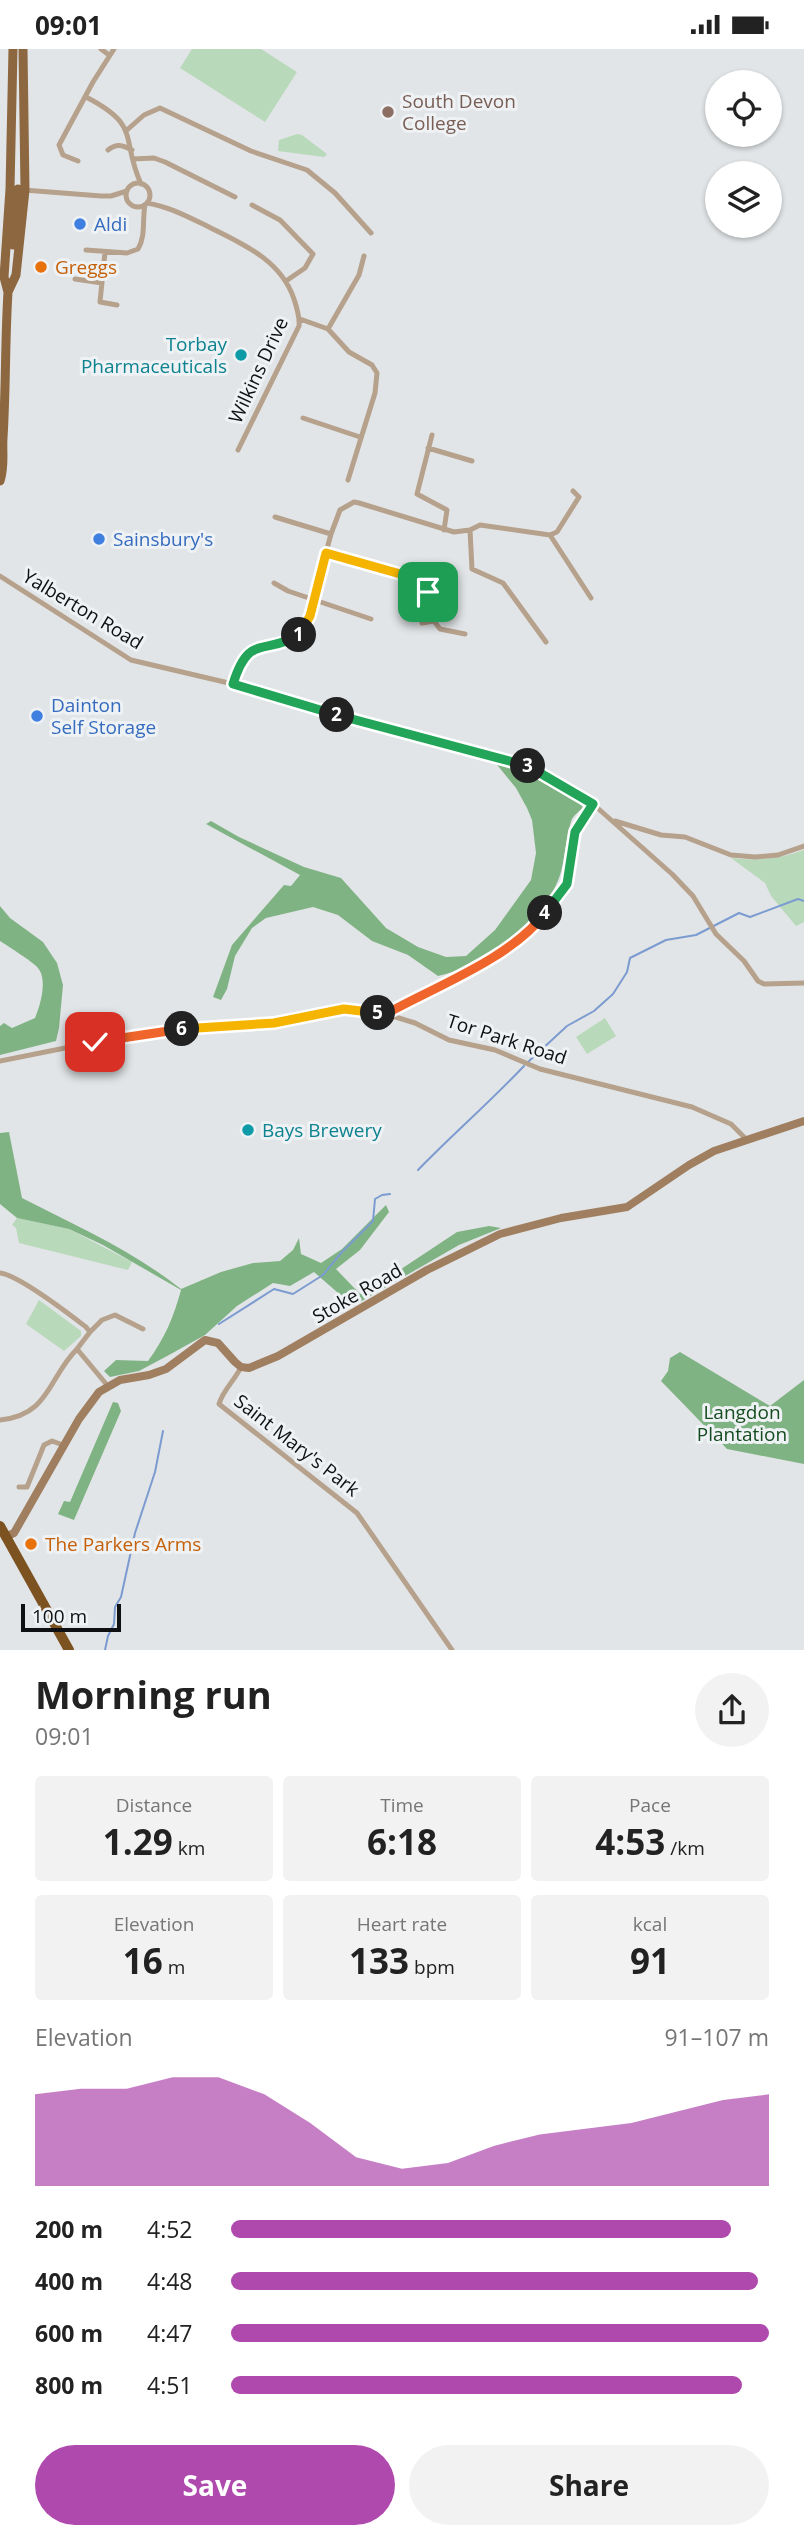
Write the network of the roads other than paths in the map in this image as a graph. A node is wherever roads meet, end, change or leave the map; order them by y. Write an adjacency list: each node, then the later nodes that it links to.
1 (13, 49): 15 (main road)
2 (23, 49): 15 (main road)
3 (101, 49): 5 (street)
4 (114, 49): 5 (street)
5 (109, 55): 6 (street)
6 (86, 97): 7 (street); 11 (street)
7 (127, 130): 9 (street); 26 (street)
8 (108, 150): 9 (street)
9 (132, 150): 10 (street)
10 (133, 159): 12 (street); 19 (street)
11 (78, 161)
12 (135, 170): 13 (street); 14 (street)
13 (141, 184): 14 (street); 17 (street, Wilkins Drive)
14 (131, 185): 16 (street)
15 (13, 189): 18 (street); 33 (main road); 33 (main road)
16 (127, 191): 18 (street); 20 (street)
17 (149, 192): 21 (street); 23 (street, Wilkins Drive)
18 (111, 196): 20 (street)
19 (236, 197)
20 (128, 202): 24 (street)
21 (146, 204): 23 (street, Wilkins Drive); 24 (street, Wilkins Drive); 25 (street)
22 (252, 205): 31 (street)
23 (165, 206): 31 (street, Wilkins Drive)
24 (135, 207): 25 (street)
25 (142, 216): 28 (street)
26 (370, 233)
27 (86, 250): 28 (street)
28 (104, 252): 32 (street)
29 (364, 256): 36 (street)
30 (75, 279): 32 (street)
31 (286, 281): 35 (street, Wilkins Drive)
32 (102, 283): 34 (street)
33 (9, 292): 42 (main road)
34 (117, 305)
35 (300, 319): 36 (street); 41 (street, Wilkins Drive)
36 (328, 329): 39 (street)
37 (303, 418): 39 (street)
38 (432, 435): 40 (street)
39 (360, 437): 44 (street)
40 (428, 448): 43 (street); 48 (street)
41 (238, 450)
42 (1, 453): 45 (main road)
43 (472, 461)
44 (348, 480)
45 (0, 481)
46 (573, 491): 51 (street)
47 (275, 517): 50 (street)
48 (444, 530): 49 (street); 50 (street)
49 (470, 530): 51 (street); 61 (street)
50 (331, 534): 52 (street)
51 (550, 535): 55 (street)
52 (326, 553): 56 (street); 58 (street)
53 (0, 576): 62 (street, Yalberton Road)
54 (274, 583): 56 (street)
55 (591, 598)
56 (314, 600): 57 (street); 62 (street)
57 (371, 619)
58 (434, 621): 59 (street); 60 (street)
59 (422, 624)
60 (465, 635)
61 (545, 642)
62 (233, 684): 63 (street, Yalberton Road)
63 (593, 804): 64 (street, Yalberton Road); 67 (street)
64 (611, 820): 65 (street); 66 (street, Yalberton Road)
65 (804, 846)
66 (804, 983)
67 (386, 1014): 68 (street, Tor Park Road); 70 (street, Tor Park Road)
68 (0, 1061)
69 (804, 1121): 70 (street, Stoke Road)
70 (746, 1139): 75 (street, Stoke Road)
71 (0, 1273): 73 (street)
72 (143, 1329): 73 (street)
73 (90, 1332): 74 (street)
74 (77, 1349): 76 (street); 77 (street)
75 (242, 1367): 76 (street); 82 (street, Saint Mary's Park)
76 (107, 1385): 78 (street)
77 (0, 1420)
78 (63, 1445): 79 (street); 80 (street)
79 (19, 1487)
80 (3, 1532): 81 (highway)
81 (69, 1650)
82 (452, 1650)

